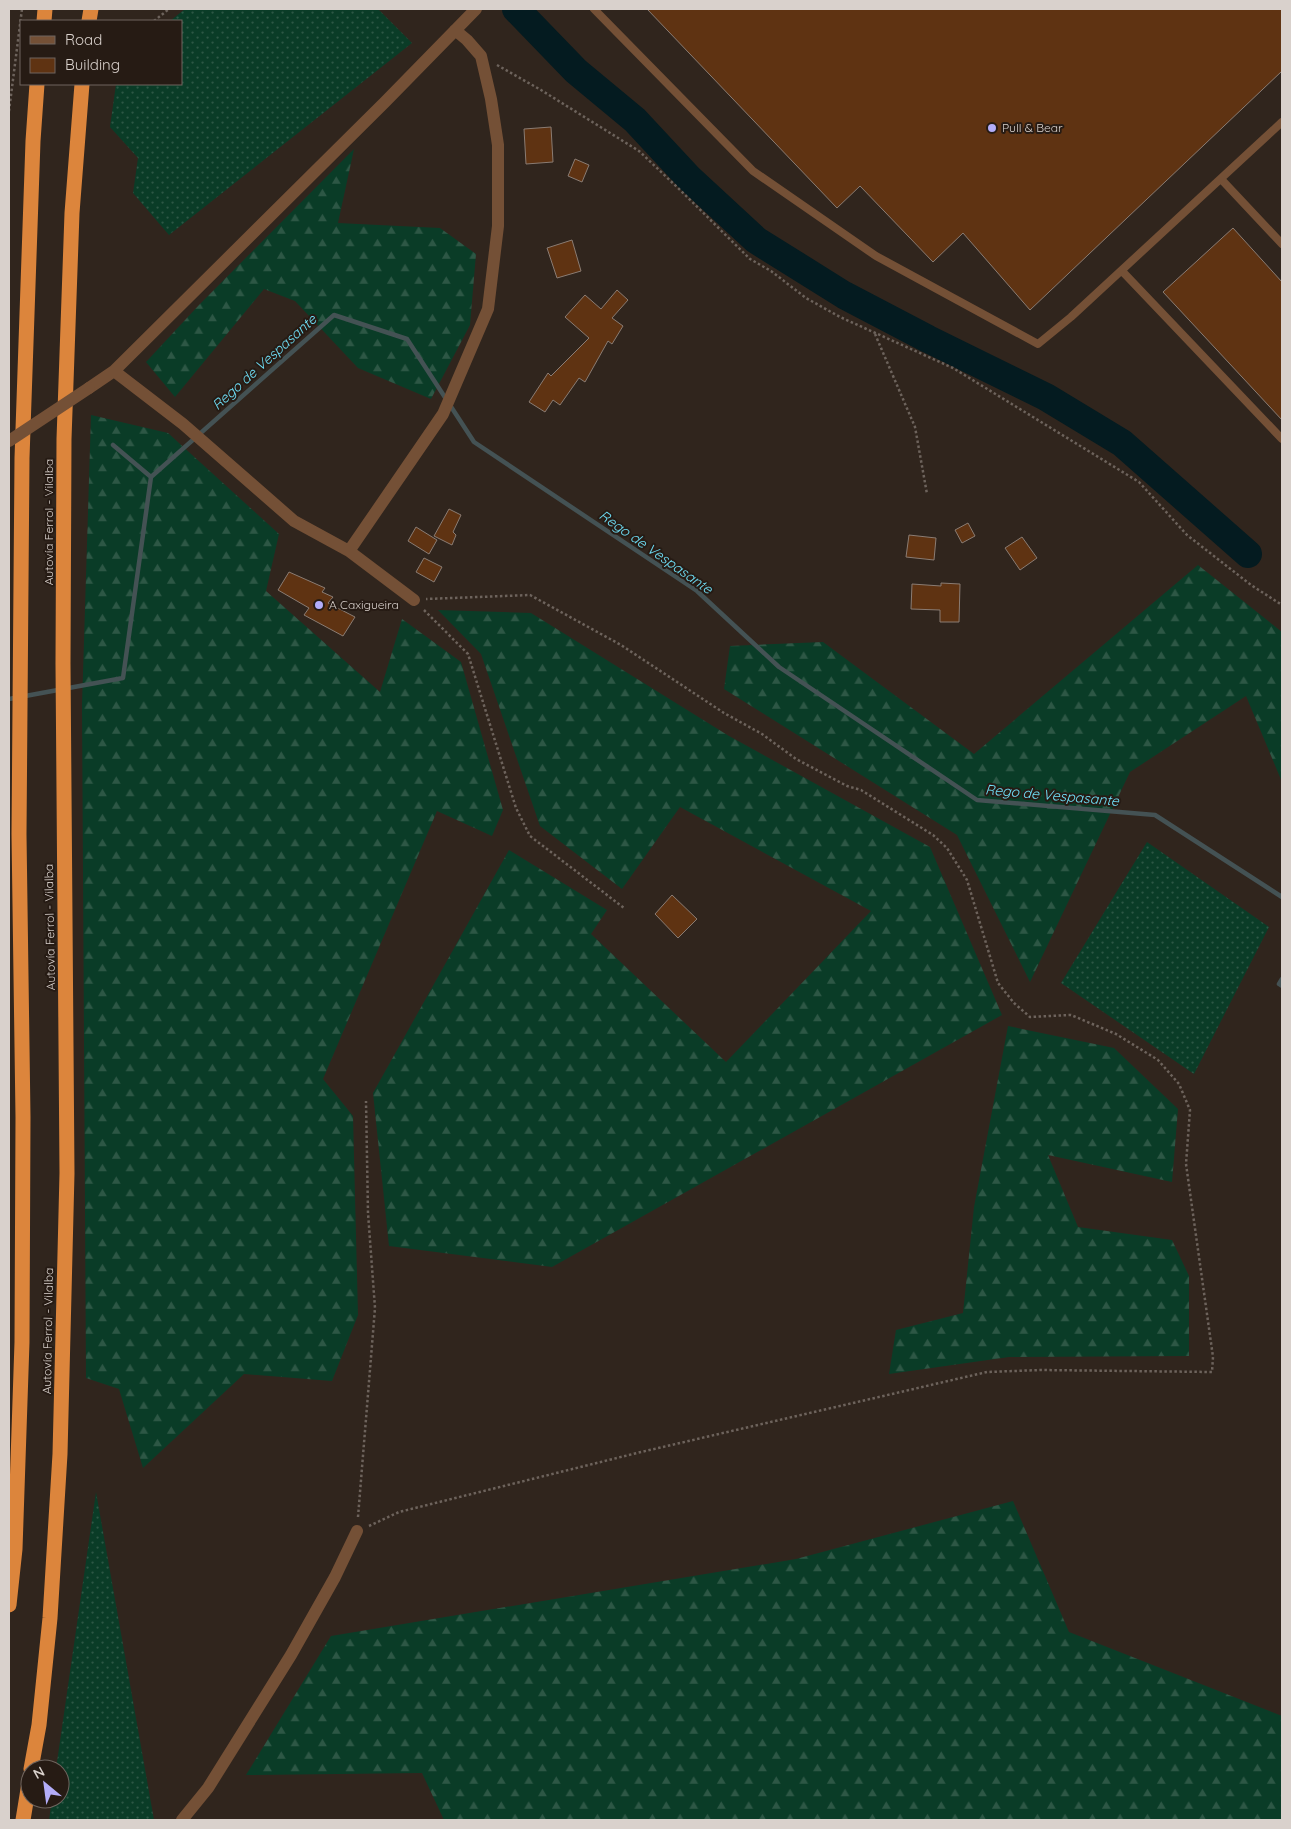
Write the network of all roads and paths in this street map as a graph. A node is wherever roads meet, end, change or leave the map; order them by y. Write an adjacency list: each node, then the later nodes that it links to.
1 (169, 9): 4 (path)
2 (594, 9): 14 (lane)
3 (473, 10): 6 (street)
4 (155, 20)
5 (20, 25): 10 (path)
6 (454, 30): 7 (street); 16 (street)
7 (481, 56): 15 (path); 20 (street)
8 (37, 85): 26 (highway, Autovía Ferrol - Vilalba)
9 (82, 85): 27 (highway, Autovía Ferrol - Vilalba)
10 (9, 111)
11 (1282, 122): 12 (lane)
12 (1221, 179): 13 (lane); 14 (lane)
13 (1282, 244)
14 (1122, 271): 17 (lane)
15 (874, 333): 19 (path); 22 (path)
16 (114, 371): 18 (street, bridge); 20 (street)
17 (1282, 439)
18 (9, 441)
19 (927, 494)
20 (350, 551): 21 (street)
21 (414, 600): 23 (path); 25 (path)
22 (1282, 605)
23 (624, 908)
24 (366, 1100): 25 (path)
25 (357, 1531): 28 (street)
26 (9, 1604)
27 (33, 1759)
28 (182, 1820)

